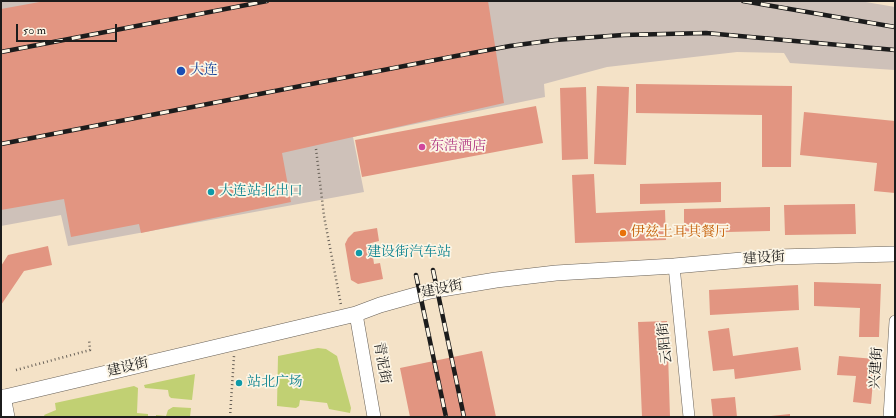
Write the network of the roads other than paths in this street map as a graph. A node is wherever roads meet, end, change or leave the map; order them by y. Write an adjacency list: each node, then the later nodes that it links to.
1 (895, 254): 2 (main road, 建设街)
2 (674, 266): 3 (main road, 建设街); 8 (street, 云阳街)
3 (350, 316): 5 (main road, 建设街); 7 (street, 青泥街)
4 (895, 321): 9 (street, 兴建街)
5 (2, 397): 6 (street)
6 (8, 417)
7 (374, 417)
8 (689, 417)
9 (889, 417)

